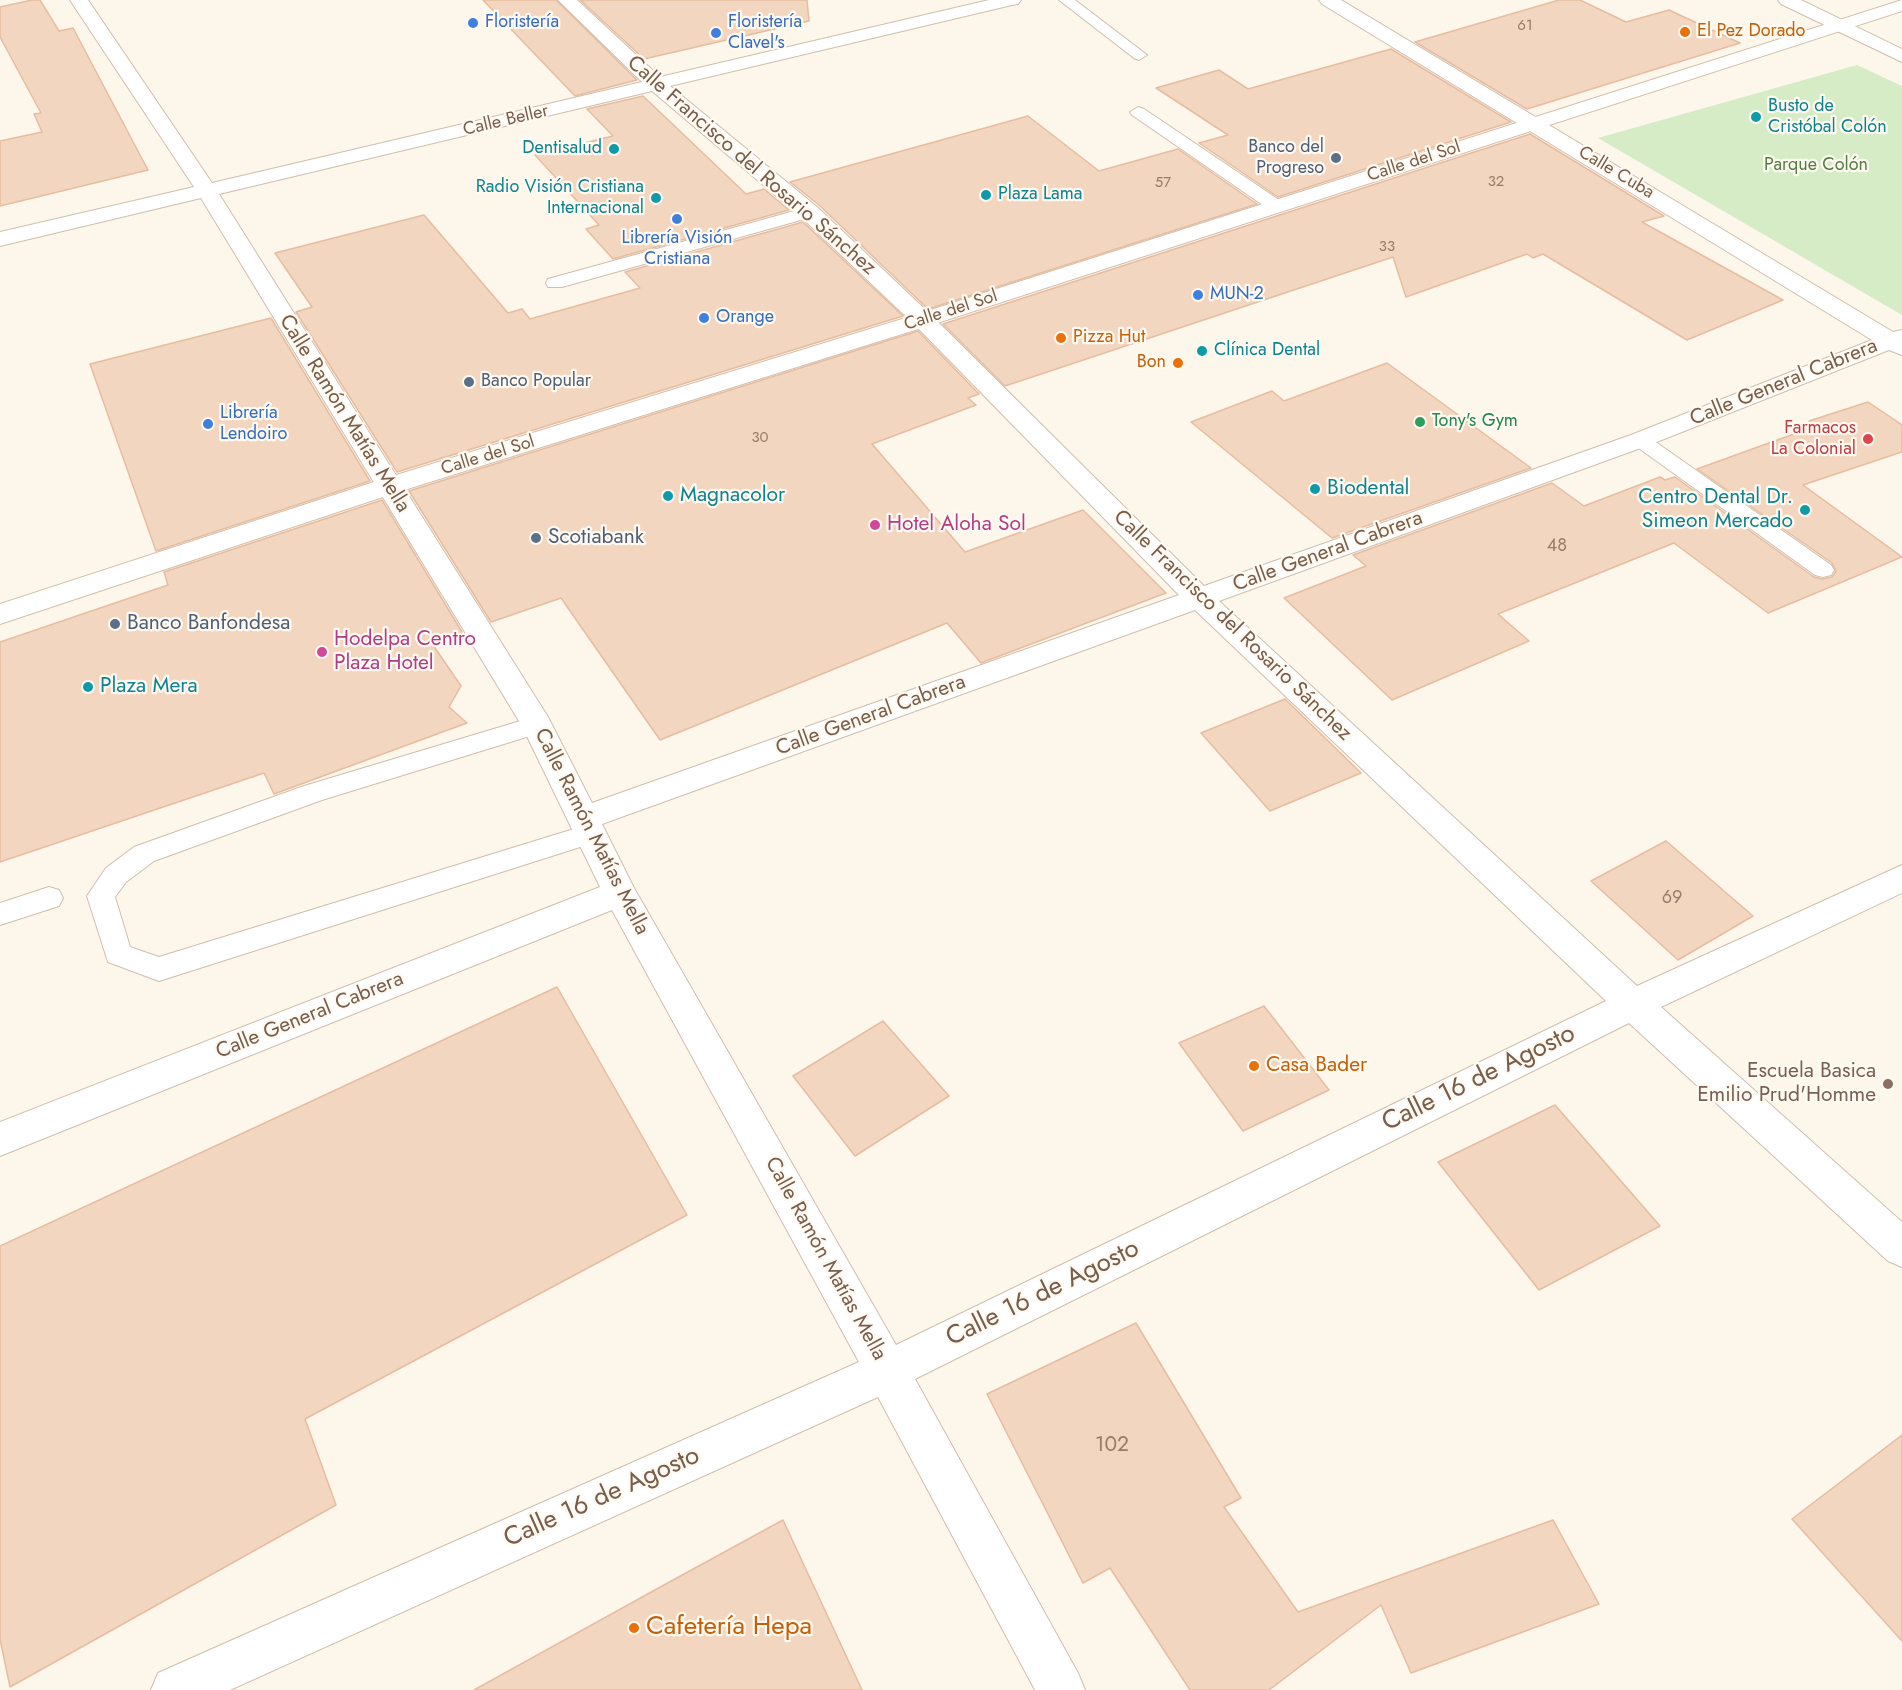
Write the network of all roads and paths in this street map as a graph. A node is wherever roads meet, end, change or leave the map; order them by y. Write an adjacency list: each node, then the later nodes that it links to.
1 (79, 0): 14 (street, Calle Ramón Matías Mella)
2 (567, 0): 11 (street, Calle Francisco del Rosario Sánchez)
3 (1012, 0): 11 (street, Calle Beller)
4 (1066, 0): 9 (lane)
5 (1328, 0): 13 (street, Calle Cuba)
6 (1787, 0): 8 (street)
7 (1902, 5): 8 (street, Calle del Sol)
8 (1839, 25): 10 (street); 13 (street, Calle del Sol)
9 (1140, 55)
10 (1902, 56)
11 (657, 85): 14 (street, Calle Beller); 16 (street, Calle Francisco del Rosario Sánchez)
12 (1138, 112): 15 (lane)
13 (1535, 124): 15 (street, Calle del Sol); 20 (street, Calle Cuba)
14 (207, 191): 17 (street, Calle Beller); 22 (street, Calle Ramón Matías Mella)
15 (1276, 206): 19 (street, Calle del Sol)
16 (809, 212): 18 (lane); 19 (street, Calle Francisco del Rosario Sánchez)
17 (0, 239)
18 (555, 283)
19 (923, 321): 22 (street, Calle del Sol); 24 (street, Calle Francisco del Rosario Sánchez)
20 (1898, 342): 21 (street, Calle General Cabrera)
21 (1640, 440): 23 (lane); 24 (street, Calle General Cabrera)
22 (389, 486): 25 (street, Calle del Sol); 26 (street, Calle Ramón Matías Mella)
23 (1823, 570)
24 (1199, 598): 27 (street, Calle General Cabrera); 32 (street, Calle Francisco del Rosario Sánchez)
25 (0, 614)
26 (537, 725): 27 (street, Calle Ramón Matías Mella); 27 (lane)
27 (586, 826): 29 (street, Calle Ramón Matías Mella)
28 (1902, 878): 32 (street, Calle 16 de Agosto)
29 (620, 893): 33 (street, Calle General Cabrera); 35 (street, Calle Ramón Matías Mella)
30 (49, 898): 31 (lane)
31 (0, 914)
32 (1633, 1004): 34 (street, Calle Francisco del Rosario Sánchez); 35 (street, Calle 16 de Agosto)
33 (0, 1139)
34 (1902, 1248)
35 (888, 1371): 36 (street, Calle 16 de Agosto); 37 (street, Calle Ramón Matías Mella)
36 (175, 1690)
37 (1061, 1690)

